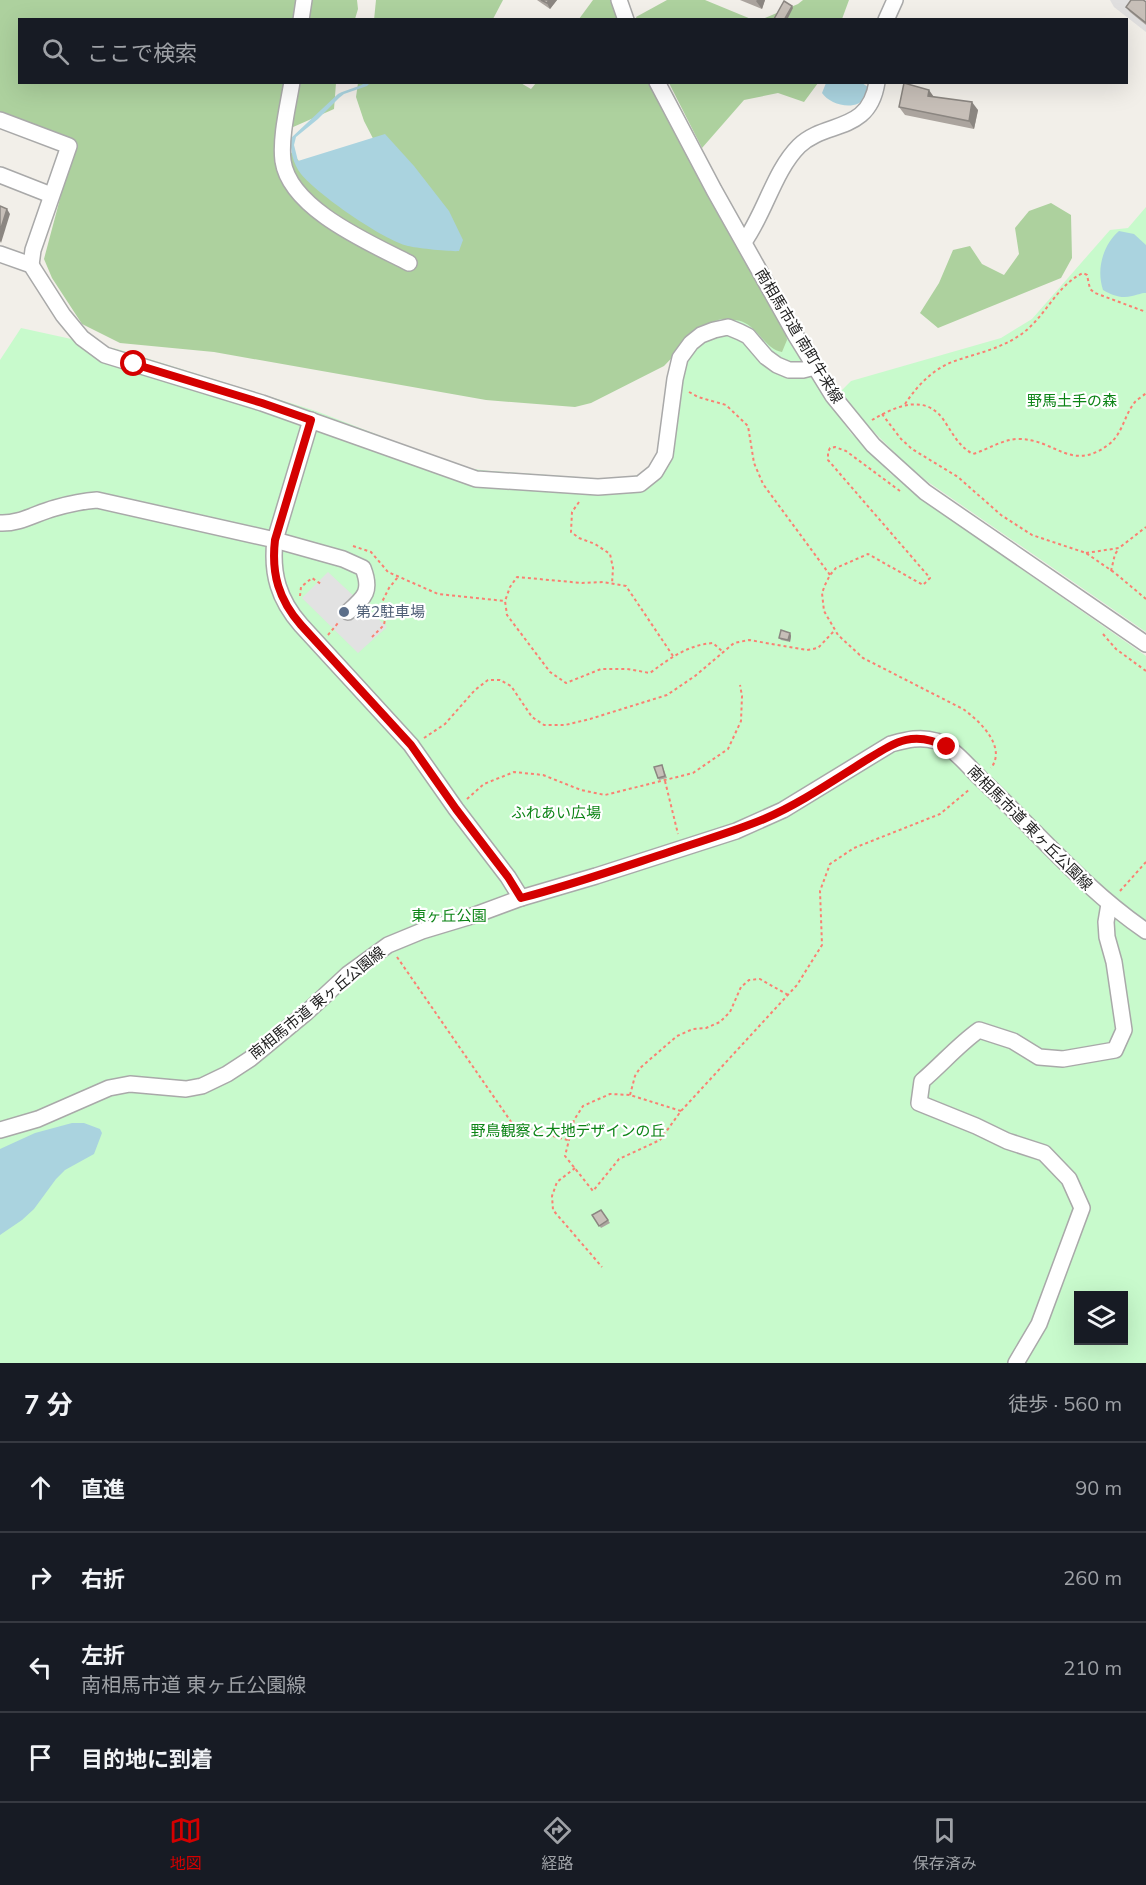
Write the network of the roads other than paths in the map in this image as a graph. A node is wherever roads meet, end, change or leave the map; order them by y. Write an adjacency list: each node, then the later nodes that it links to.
1 (304, 0): 4 (street)
2 (620, 0): 5 (street)
3 (895, 0): 6 (street)
4 (301, 18)
5 (625, 18)
6 (887, 18)
7 (292, 84): 15 (street)
8 (658, 84): 13 (street, 南相馬市道 南町牛来線)
9 (877, 84): 13 (street)
10 (0, 120): 12 (street)
11 (0, 175): 12 (street)
12 (51, 195): 16 (street)
13 (744, 242): 17 (street, 南相馬市道 南町牛来線)
14 (0, 254): 16 (street)
15 (409, 263)
16 (31, 265): 18 (street)
17 (815, 367): 18 (street); 22 (street, 南相馬市道 南町牛来線)
18 (311, 420): 20 (street)
19 (0, 523): 20 (street)
20 (275, 540): 21 (street); 23 (street)
21 (348, 612)
22 (1146, 644)
23 (521, 898): 24 (street, 南相馬市道 東ヶ丘公園線); 26 (street, 南相馬市道 東ヶ丘公園線)
24 (1109, 904): 25 (street, 南相馬市道 東ヶ丘公園線); 27 (street)
25 (1146, 931)
26 (0, 1130)
27 (1016, 1363)

